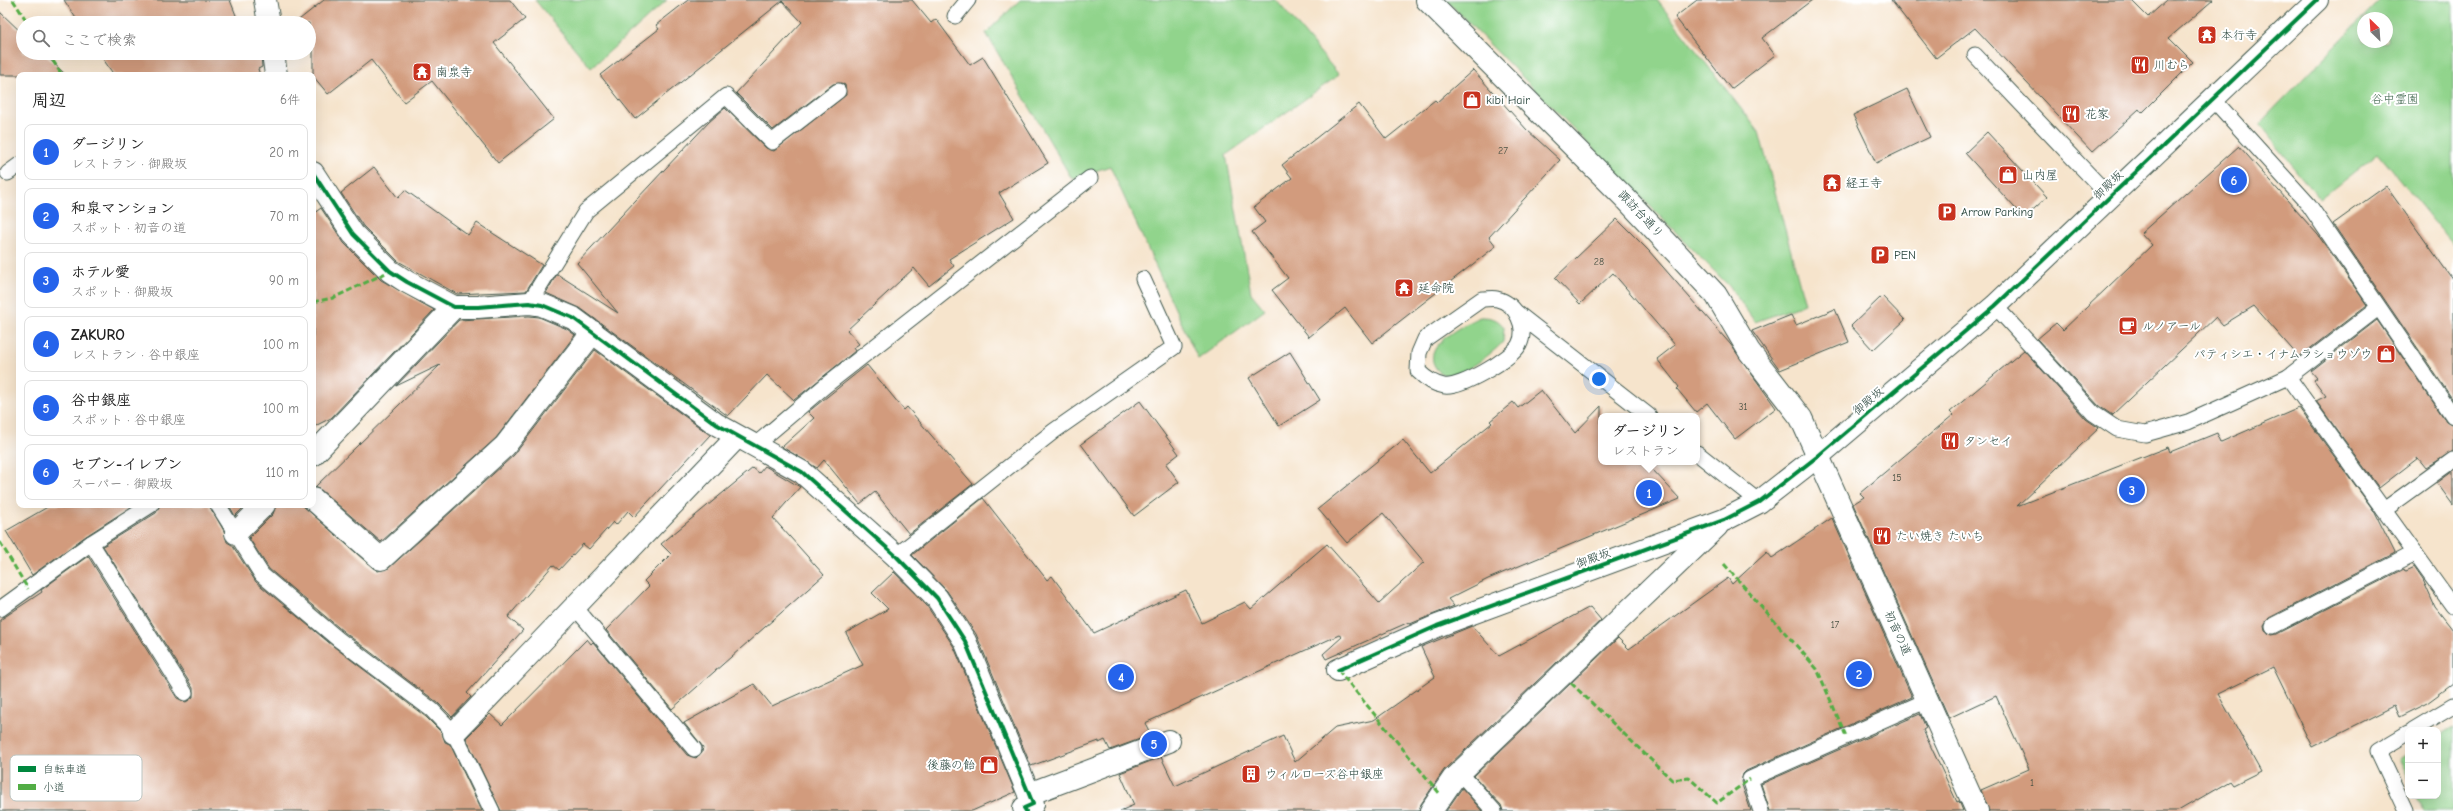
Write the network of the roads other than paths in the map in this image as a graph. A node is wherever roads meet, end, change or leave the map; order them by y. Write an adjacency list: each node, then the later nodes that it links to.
1 (265, 0): 5 (street)
2 (968, 0): 6 (lane)
3 (1427, 0): 28 (street, 諏訪台通り)
4 (2317, 0): 11 (street, 御殿坂)
5 (267, 16)
6 (956, 16)
7 (1975, 54): 14 (lane)
8 (274, 60): 9 (street)
9 (276, 72)
10 (838, 91): 16 (lane)
11 (2213, 99): 14 (street, 御殿坂); 19 (lane)
12 (316, 177): 17 (street)
13 (1090, 178): 25 (lane)
14 (2110, 197): 18 (street, 御殿坂)
15 (1143, 279): 40 (lane)
16 (529, 303): 17 (street); 21 (street)
17 (454, 306): 26 (street)
18 (1995, 306): 22 (lane); 28 (street, 御殿坂)
19 (2378, 308): 22 (lane); 24 (lane)
20 (1517, 313): 20 (lane); 23 (lane)
21 (593, 332): 25 (street); 30 (street)
22 (2288, 377): 35 (lane)
23 (1645, 413)
24 (2453, 416)
25 (745, 442): 40 (street); 42 (street)
26 (316, 452)
27 (1700, 455): 31 (lane)
28 (1818, 456): 31 (street, 御殿坂); 47 (street, 初音の道)
29 (2453, 460): 35 (lane)
30 (316, 502)
31 (1759, 502): 36 (street, 御殿坂)
32 (146, 508): 38 (lane)
33 (220, 508): 37 (lane)
34 (261, 508): 37 (street)
35 (2384, 510): 39 (lane)
36 (1724, 520): 45 (street, 御殿坂); 54 (street)
37 (236, 533): 50 (lane)
38 (91, 543): 43 (lane); 46 (lane)
39 (2415, 553): 41 (lane); 44 (lane)
40 (896, 556): 55 (street)
41 (2453, 606)
42 (575, 607): 50 (street); 53 (lane)
43 (0, 609)
44 (2273, 626)
45 (1338, 670)
46 (185, 693)
47 (1928, 700): 59 (lane); 60 (street, 初音の道)
48 (2453, 706): 49 (lane)
49 (2418, 727)
50 (454, 733): 56 (lane)
51 (2405, 735): 61 (lane)
52 (1169, 740): 55 (street)
53 (694, 749)
54 (1460, 773): 57 (street); 58 (lane)
55 (1028, 804)
56 (492, 811)
57 (1431, 811)
58 (1494, 811)
59 (1761, 811)
60 (1977, 811)
61 (2406, 811)

